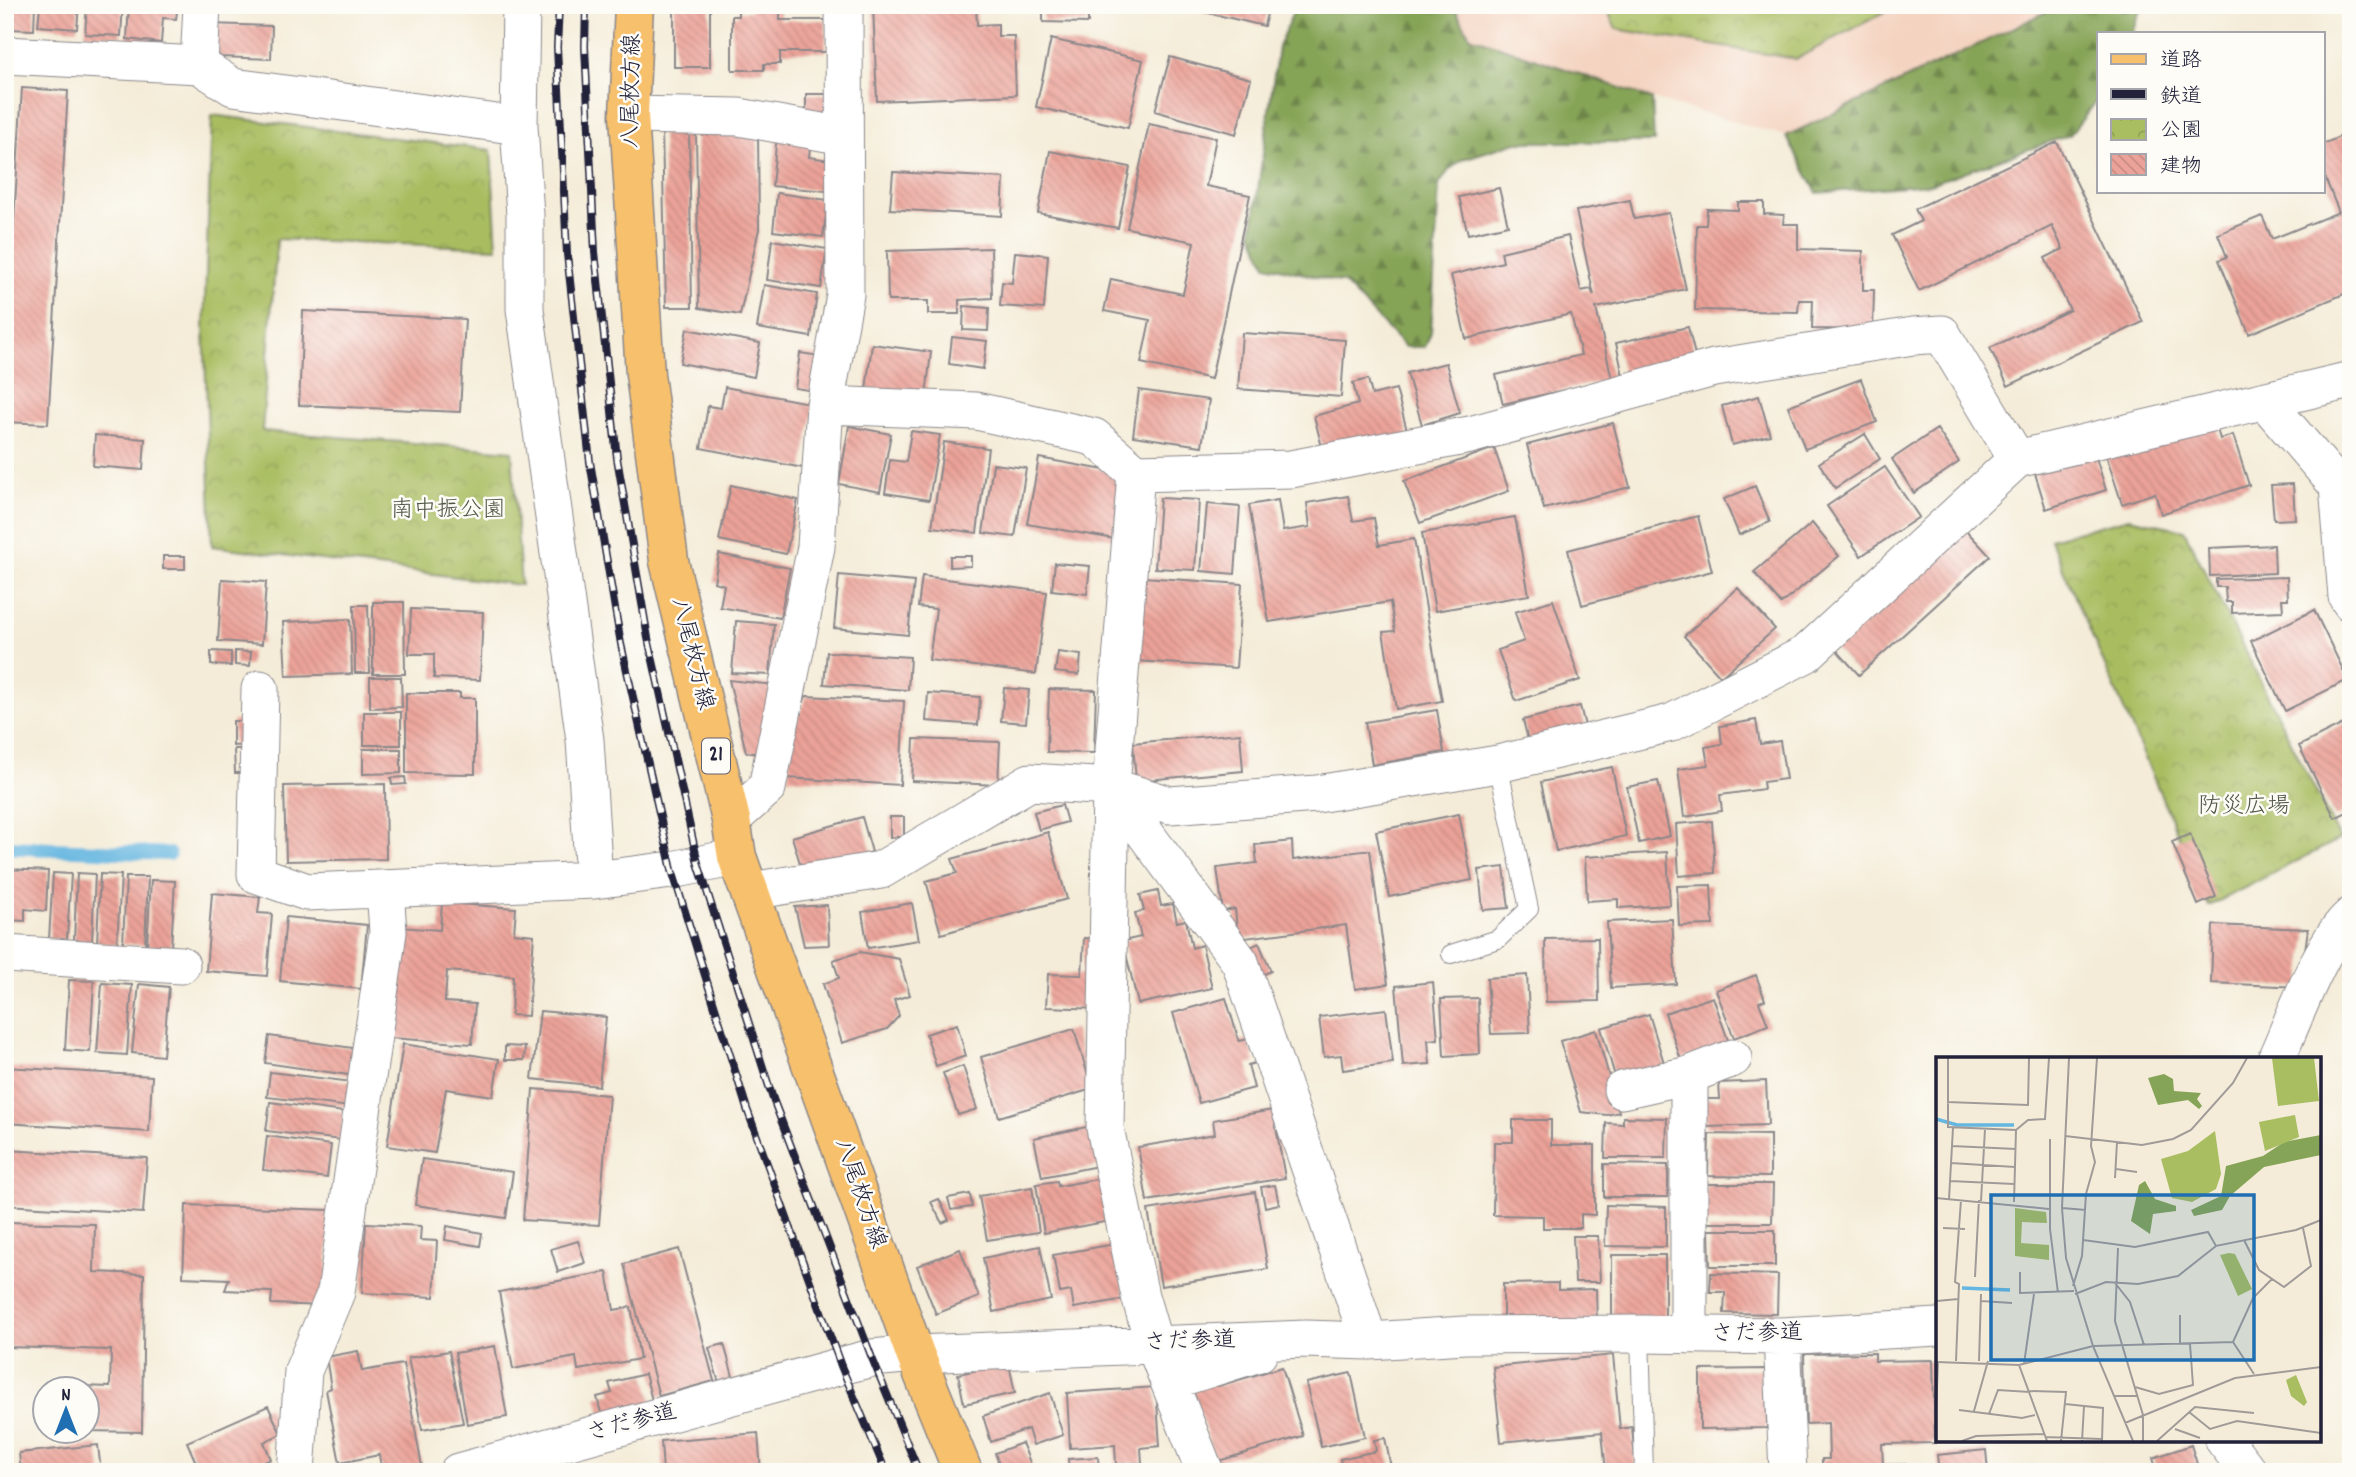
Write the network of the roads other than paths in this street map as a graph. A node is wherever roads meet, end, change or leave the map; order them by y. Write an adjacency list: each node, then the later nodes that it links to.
1 (201, 5): 6 (street)
2 (521, 5): 8 (street)
3 (634, 5): 7 (main road, 八尾枚方線 / 21)
4 (844, 5): 9 (street)
5 (5, 55): 6 (street)
6 (199, 65): 8 (street)
7 (629, 115): 9 (street); 19 (main road, 八尾枚方線 / 21)
8 (520, 126): 21 (street)
9 (844, 136): 12 (street)
10 (2351, 380): 11 (street)
11 (2266, 402): 13 (street); 15 (street)
12 (825, 405): 14 (street); 19 (street)
13 (2017, 459): 14 (street); 17 (street)
14 (1136, 473): 18 (street)
15 (2351, 603)
16 (260, 689): 22 (street)
17 (1498, 764): 18 (street); 25 (lane)
18 (1111, 787): 20 (street); 36 (street); 37 (street)
19 (731, 820): 20 (main road, 八尾枚方線 / 21)
20 (744, 874): 21 (street); 38 (main road, 八尾枚方線 / 21)
21 (594, 880): 22 (street)
22 (385, 889): 41 (street)
23 (2351, 916): 27 (street)
24 (5, 954): 26 (street)
25 (1451, 954)
26 (181, 965)
27 (2277, 1057)
28 (1733, 1058): 29 (street)
29 (1689, 1075): 30 (street); 33 (street)
30 (1622, 1090)
31 (1936, 1327): 34 (street, さだ参道)
32 (1640, 1334): 33 (street, さだ参道); 36 (street, さだ参道); 45 (lane)
33 (1689, 1335): 34 (street, さだ参道)
34 (1782, 1336): 46 (street)
35 (1305, 1339): 36 (street, さだ参道); 37 (street, さだ参道); 39 (street)
36 (1369, 1341)
37 (1154, 1344): 38 (street, さだ参道); 39 (street)
38 (915, 1354): 42 (street, さだ参道); 43 (main road, 八尾枚方線 / 21)
39 (1170, 1381): 44 (street)
40 (2226, 1442): 47 (street)
41 (296, 1472)
42 (458, 1472)
43 (963, 1472)
44 (1205, 1472)
45 (1644, 1472)
46 (1788, 1472)
47 (2249, 1472)

